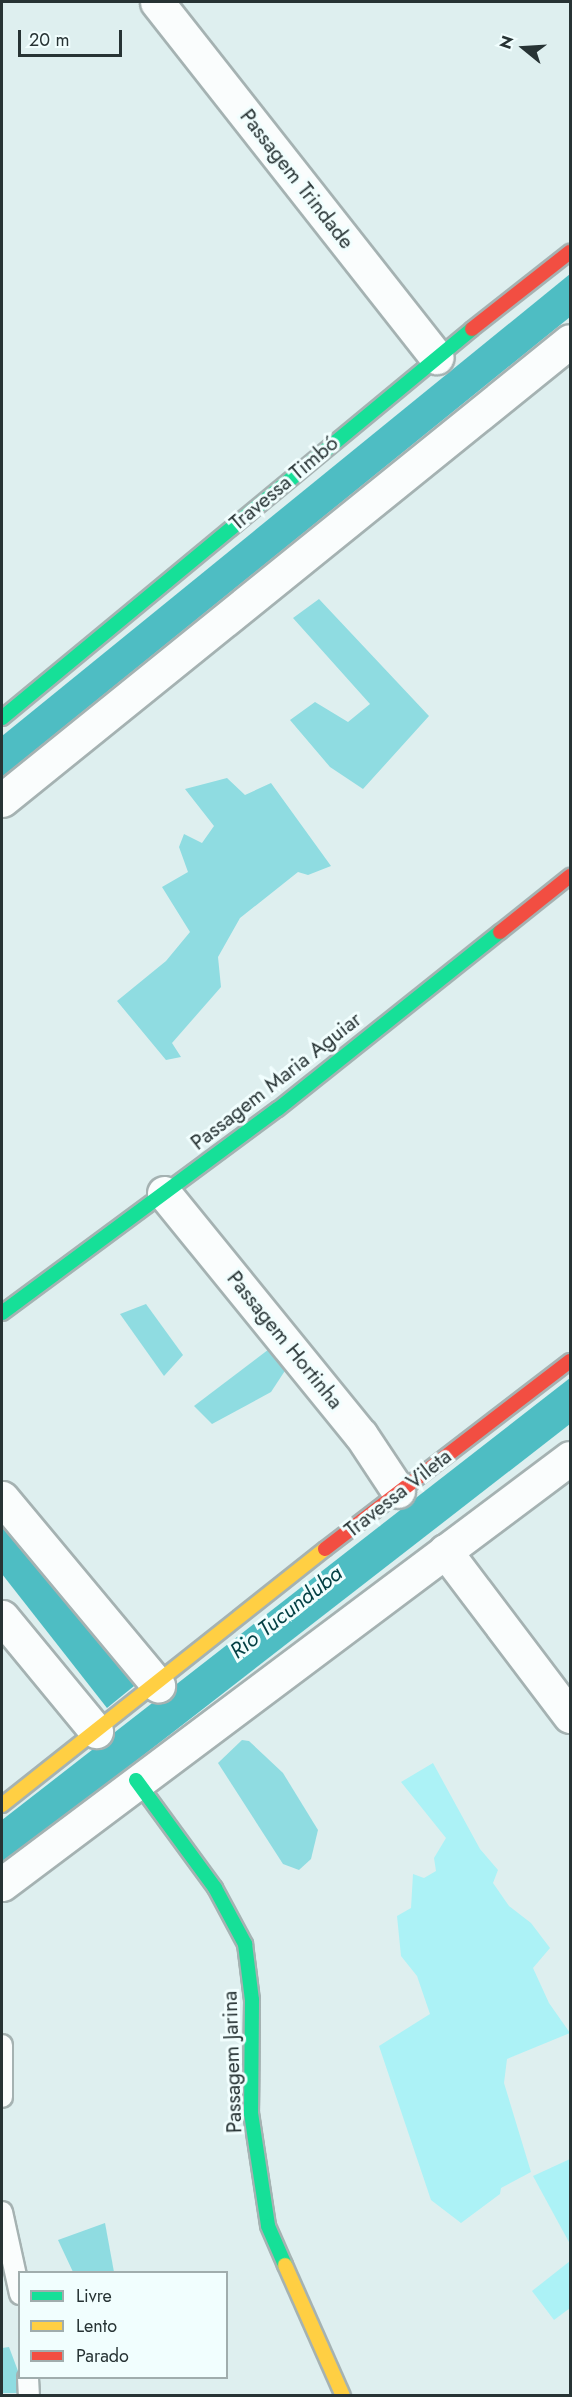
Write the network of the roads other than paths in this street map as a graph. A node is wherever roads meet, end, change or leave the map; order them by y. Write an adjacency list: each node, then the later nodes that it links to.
1 (157, 2): 4 (street, Passagem Trindade)
2 (570, 252): 4 (street, Travessa Timbó)
3 (570, 341): 6 (street)
4 (436, 357): 5 (street, Travessa Timbó)
5 (2, 718)
6 (2, 800)
7 (570, 876): 8 (street, Passagem Maria Aguiar)
8 (164, 1193): 9 (street, Passagem Maria Aguiar); 12 (street, Passagem Hortinha)
9 (2, 1313)
10 (570, 1361): 12 (street, Travessa Vileta)
11 (570, 1458): 14 (street)
12 (398, 1491): 16 (street, Travessa Vileta)
13 (2, 1498): 16 (street)
14 (445, 1551): 17 (street); 19 (street)
15 (2, 1617): 18 (street)
16 (158, 1685): 18 (street, Travessa Vileta)
17 (570, 1716)
18 (96, 1731): 20 (street, Travessa Vileta)
19 (136, 1780): 21 (street); 28 (street, Passagem Jarina)
20 (2, 1805)
21 (2, 1884)
22 (2, 2045): 23 (lane)
23 (2, 2097)
24 (2, 2212): 25 (lane)
25 (18, 2285)
26 (27, 2379): 27 (lane)
27 (29, 2396)
28 (343, 2396)

